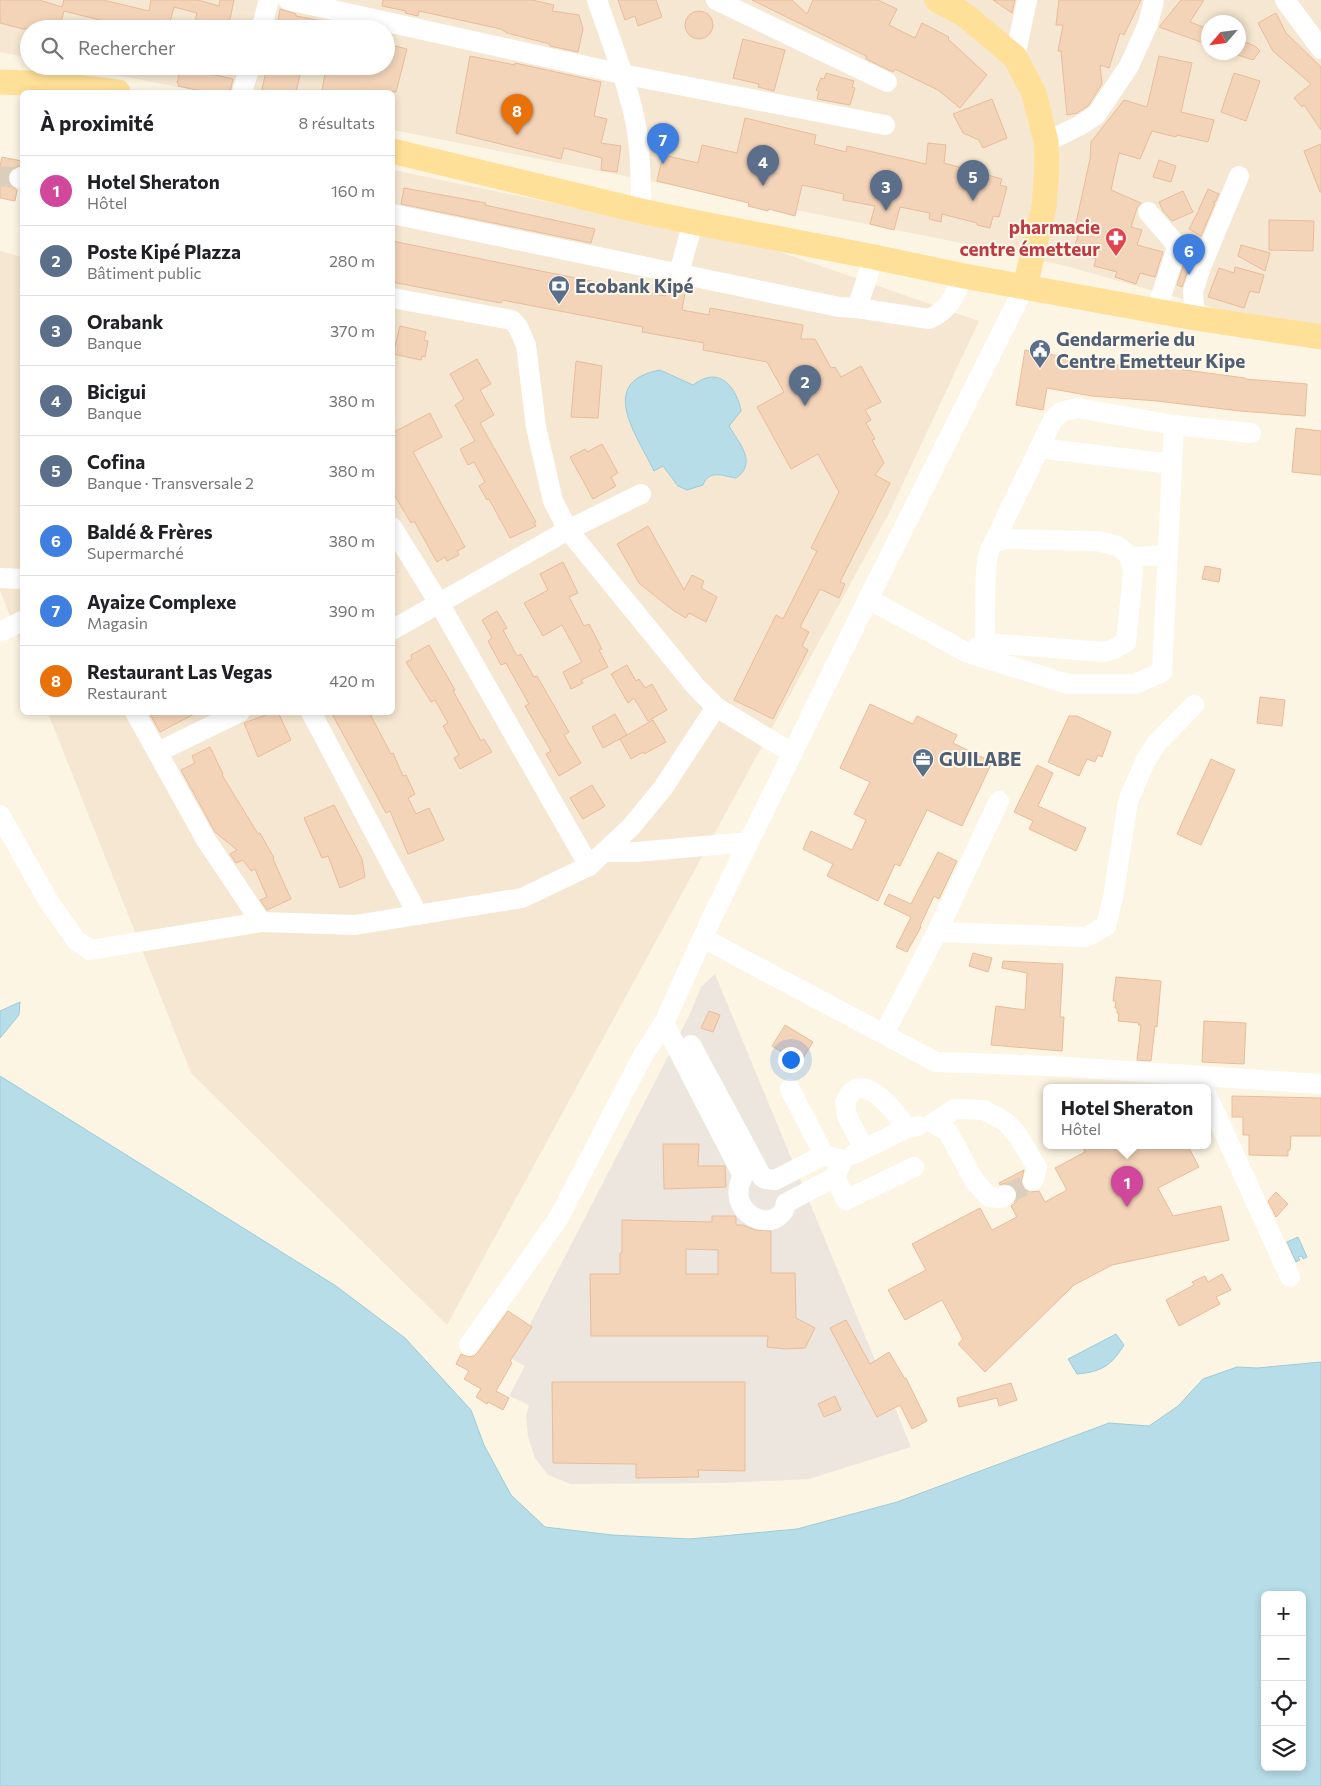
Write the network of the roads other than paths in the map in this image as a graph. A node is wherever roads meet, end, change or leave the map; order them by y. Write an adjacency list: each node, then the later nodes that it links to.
1 (269, 0): 9 (street)
2 (288, 0): 10 (street)
3 (597, 0): 14 (street)
4 (716, 0): 17 (street)
5 (937, 0): 13 (main road)
6 (1027, 0): 13 (street)
7 (1154, 0): 22 (street)
8 (1285, 0): 12 (street)
9 (263, 20)
10 (378, 20)
11 (395, 24): 14 (street)
12 (1321, 48)
13 (1015, 58): 22 (main road)
14 (622, 74): 21 (street); 25 (street)
15 (247, 75): 20 (street)
16 (0, 82): 18 (main road)
17 (887, 82)
18 (50, 88): 19 (main road)
19 (84, 90)
20 (243, 90)
21 (885, 125)
22 (1046, 142): 32 (main road)
23 (395, 152): 25 (main road)
24 (1239, 176): 36 (street)
25 (641, 211): 28 (main road)
26 (1148, 212): 35 (street)
27 (395, 215): 30 (street)
28 (693, 222): 29 (main road); 30 (street)
29 (874, 257): 31 (main road); 34 (street)
30 (679, 273): 34 (street)
31 (964, 276): 32 (main road); 34 (street)
32 (1025, 286): 35 (main road); 50 (street)
33 (395, 299): 43 (street)
34 (856, 308)
35 (1156, 311): 36 (main road)
36 (1195, 318): 37 (main road)
37 (1321, 337)
38 (1174, 425): 39 (street); 40 (street); 41 (street)
39 (1251, 434)
40 (1039, 448): 41 (street); 45 (street)
41 (1172, 464): 46 (street)
42 (641, 494): 43 (street)
43 (568, 530): 51 (street); 58 (street)
44 (395, 533): 51 (street)
45 (994, 544): 47 (street); 55 (street)
46 (1167, 555): 47 (street); 56 (street)
47 (1130, 556): 55 (street)
48 (0, 578): 49 (street)
49 (20, 579)
50 (868, 599): 56 (street); 63 (street)
51 (439, 603): 53 (street); 68 (street)
52 (20, 622): 54 (street)
53 (395, 628)
54 (0, 632)
55 (985, 643): 56 (street)
56 (968, 653)
57 (1194, 704): 71 (street)
58 (716, 707): 63 (street); 67 (street)
59 (137, 715): 62 (street)
60 (234, 715): 62 (street)
61 (313, 715): 69 (street)
62 (158, 752): 70 (street)
63 (792, 753): 66 (street)
64 (998, 801): 71 (street)
65 (0, 815): 70 (street)
66 (749, 842): 67 (street); 72 (street)
67 (605, 852): 68 (street)
68 (589, 866): 69 (street)
69 (418, 915): 70 (street)
70 (261, 922)
71 (937, 932): 74 (street)
72 (703, 938): 73 (street); 74 (street)
73 (668, 1016): 82 (street); 83 (street); 88 (street)
74 (884, 1034): 75 (street)
75 (1201, 1082): 76 (street)
76 (1321, 1084)
77 (790, 1089): 82 (street)
78 (1211, 1104): 87 (street)
79 (933, 1123): 80 (street); 85 (street); 86 (street)
80 (907, 1128): 81 (street); 81 (street)
81 (864, 1149): 83 (street)
82 (824, 1155): 83 (street)
83 (839, 1168): 84 (street)
84 (914, 1168)
85 (1034, 1181)
86 (1006, 1196)
87 (1290, 1276)
88 (469, 1345)

